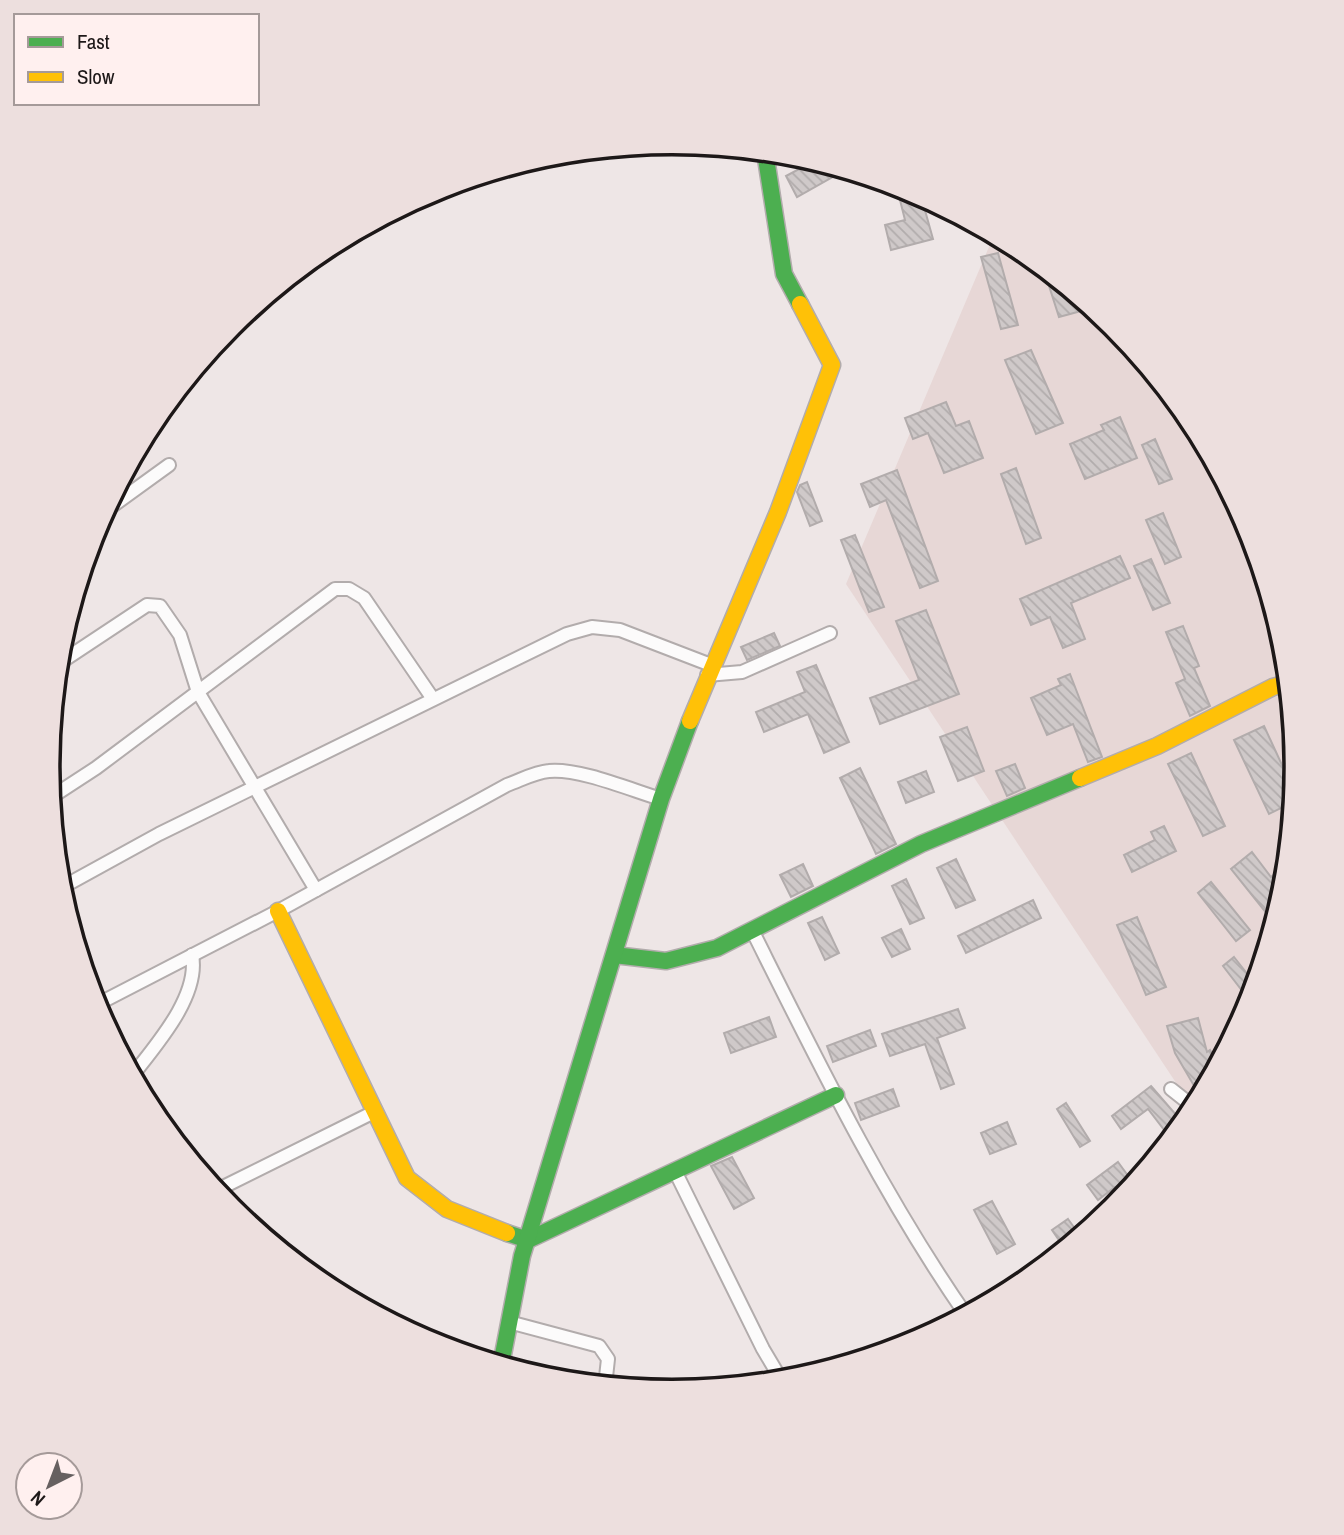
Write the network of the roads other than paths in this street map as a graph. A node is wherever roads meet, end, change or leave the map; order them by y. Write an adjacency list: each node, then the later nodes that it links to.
1 (767, 163): 6 (street)
2 (169, 465): 3 (street)
3 (122, 498)
4 (830, 633): 6 (street)
5 (70, 656): 8 (street)
6 (709, 670): 9 (street); 12 (street)
7 (1279, 686): 16 (street)
8 (198, 692): 9 (street); 10 (street); 11 (street)
9 (433, 699): 10 (street)
10 (254, 788): 13 (street); 14 (street)
11 (61, 791)
12 (660, 799): 14 (street); 18 (street)
13 (70, 883)
14 (316, 890): 15 (street)
15 (278, 911): 17 (street); 24 (street)
16 (752, 930): 18 (street); 22 (street)
17 (192, 955): 19 (street); 20 (street)
18 (614, 955): 27 (street)
19 (105, 1000)
20 (138, 1067)
21 (1171, 1089): 23 (street)
22 (836, 1095): 25 (street); 28 (street)
23 (1186, 1101)
24 (374, 1112): 26 (street); 27 (street)
25 (675, 1171): 27 (street); 31 (street)
26 (225, 1186)
27 (527, 1240): 29 (street)
28 (961, 1307)
29 (509, 1322): 30 (street); 32 (street)
30 (503, 1356)
31 (776, 1371)
32 (606, 1376)

